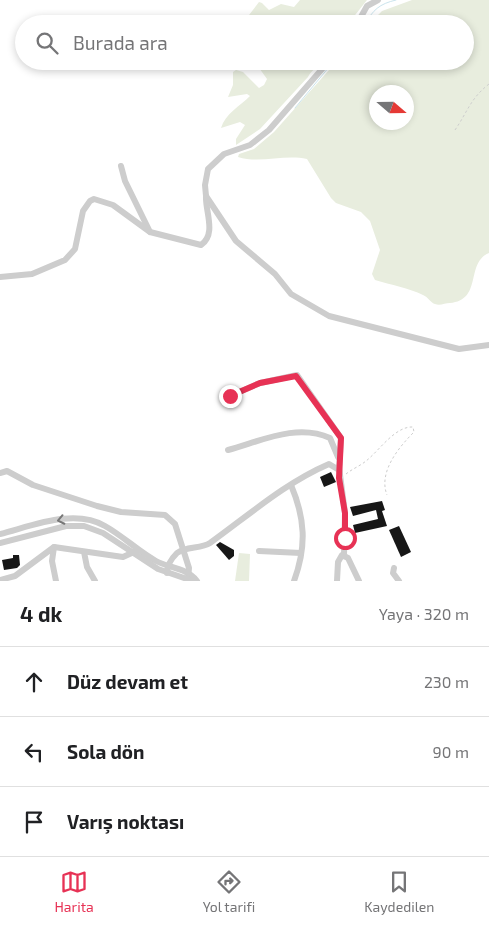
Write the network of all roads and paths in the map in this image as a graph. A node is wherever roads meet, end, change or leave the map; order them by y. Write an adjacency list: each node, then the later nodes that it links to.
1 (378, 0): 2 (street)
2 (362, 15)
3 (321, 70): 7 (street)
4 (489, 84): 5 (path)
5 (455, 130)
6 (121, 166): 8 (street)
7 (206, 196): 8 (street); 10 (street)
8 (150, 232): 9 (street)
9 (0, 277)
10 (489, 345)
11 (230, 396): 14 (street)
12 (228, 450): 14 (street)
13 (0, 474): 20 (street)
14 (339, 474): 15 (street); 16 (path); 25 (street)
15 (291, 485): 20 (street); 24 (street)
16 (388, 494)
17 (0, 534): 21 (street, one-way to 17)
18 (0, 543): 21 (street)
19 (54, 547): 22 (street); 31 (street); 32 (street)
20 (185, 550): 26 (street); 29 (street)
21 (136, 551): 22 (street); 26 (street); 28 (street)
22 (84, 552): 33 (street)
23 (259, 552): 24 (street)
24 (301, 553): 34 (street)
25 (344, 555): 35 (street); 36 (street)
26 (168, 565): 28 (street); 29 (street)
27 (394, 568): 37 (street)
28 (167, 573): 29 (street)
29 (192, 579)
30 (0, 580): 31 (street)
31 (10, 580)
32 (56, 581)
33 (95, 581)
34 (294, 581)
35 (337, 581)
36 (359, 581)
37 (399, 581)

